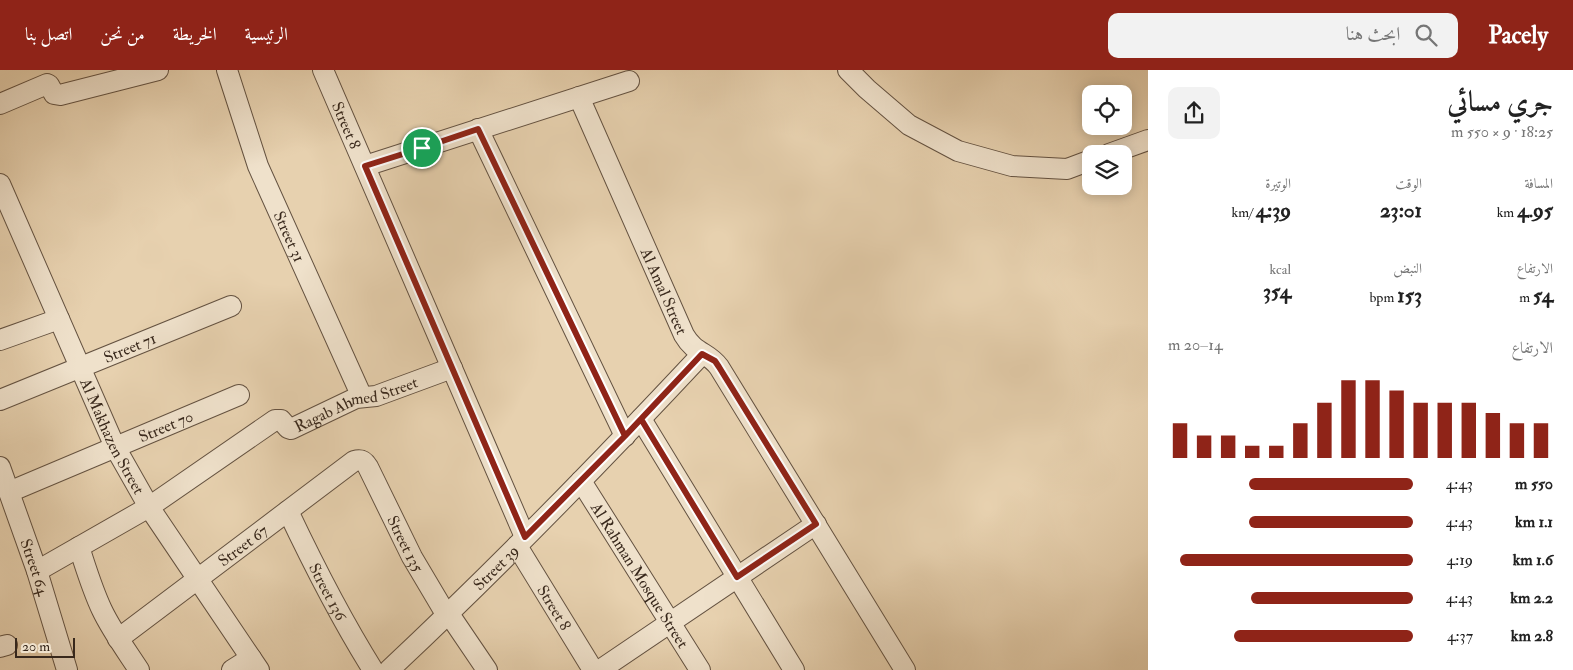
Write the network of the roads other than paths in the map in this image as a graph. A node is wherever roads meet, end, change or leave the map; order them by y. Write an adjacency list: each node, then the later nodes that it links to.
1 (158, 70): 7 (street)
2 (227, 70): 21 (street, Street 31)
3 (323, 70): 12 (street, Street 8)
4 (848, 70): 11 (street)
5 (629, 81): 6 (street)
6 (579, 97): 8 (street); 17 (street, Al Amal Street)
7 (0, 104)
8 (478, 129): 12 (street); 24 (street)
9 (1148, 140): 10 (street)
10 (1132, 146)
11 (1082, 163)
12 (365, 166): 19 (street, Street 8)
13 (0, 184): 15 (street, Al Makhazen Street)
14 (231, 306): 18 (street, Street 71)
15 (59, 319): 16 (street); 18 (street, Al Makhazen Street)
16 (0, 340)
17 (702, 354): 23 (street, Street 39); 32 (street, Al Amal Street)
18 (80, 367): 22 (street, Street 71); 25 (street, Al Makhazen Street)
19 (452, 368): 21 (street, Ragab Ahmed Street); 33 (street, Street 8)
20 (239, 396): 25 (street, Street 70)
21 (362, 397): 30 (street, Ragab Ahmed Street)
22 (0, 400)
23 (641, 419): 24 (street, Street 39); 36 (street)
24 (625, 436): 28 (street, Street 39)
25 (115, 447): 29 (street, Street 70); 30 (street, Al Makhazen Street)
26 (0, 467): 29 (street, Street 64)
27 (368, 467): 31 (street, Street 67); 38 (street, Street 135)
28 (581, 480): 33 (street, Street 39); 39 (street, Al Rahman Mosque Street)
29 (9, 492): 35 (street, Street 64)
30 (149, 506): 34 (street, Ragab Ahmed Street); 37 (street, Al Makhazen Street)
31 (288, 511): 37 (street, Street 67); 45 (street, Street 136)
32 (816, 524): 36 (street); 52 (street, Al Amal Street)
33 (521, 542): 38 (street, Street 39); 48 (street, Street 8)
34 (79, 546): 35 (street, Ragab Ahmed Street); 40 (street)
35 (37, 570): 42 (street, Street 64)
36 (737, 577): 39 (street); 51 (street)
37 (197, 580): 40 (street, Street 67); 41 (street, Al Makhazen Street)
38 (448, 615): 46 (street, Street 39); 47 (street, Street 135)
39 (670, 622): 49 (street); 50 (street, Al Rahman Mosque Street)
40 (118, 639): 43 (street)
41 (255, 664): 44 (street)
42 (67, 670)
43 (139, 670)
44 (232, 670)
45 (373, 670)
46 (389, 670)
47 (487, 670)
48 (593, 670)
49 (600, 670)
50 (700, 670)
51 (794, 670)
52 (905, 670)

